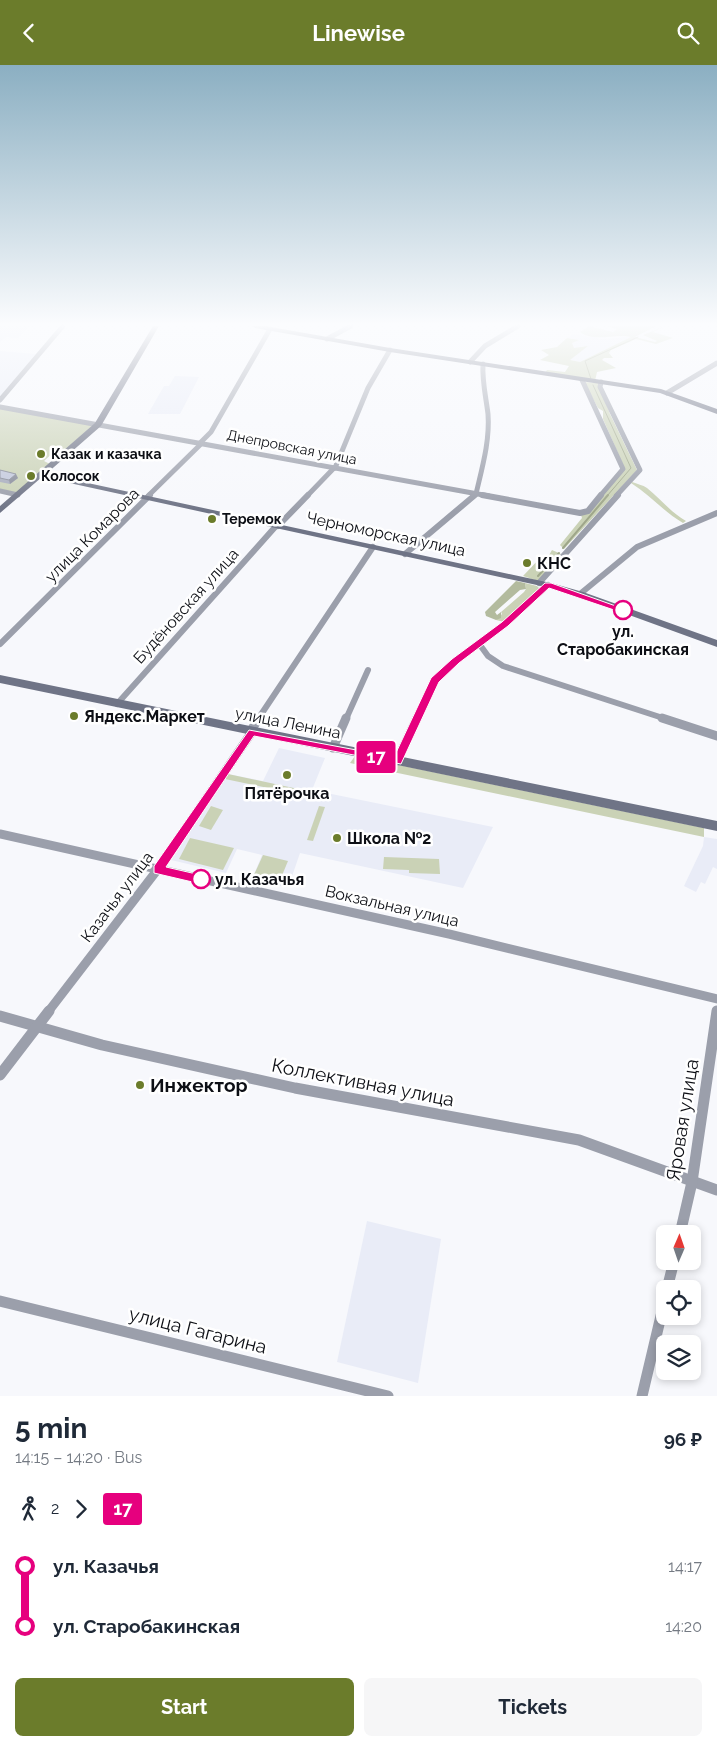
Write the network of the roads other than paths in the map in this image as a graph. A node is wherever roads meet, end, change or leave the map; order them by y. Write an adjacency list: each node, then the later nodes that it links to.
1 (10, 388): 11 (street)
2 (119, 388): 14 (street)
3 (236, 388): 15 (street, улица Комарова)
4 (368, 388): 16 (street, Будёновская улица)
5 (483, 388): 19 (street)
6 (586, 388): 19 (street, Днепровская улица)
7 (600, 388): 27 (street)
8 (635, 388): 10 (street)
9 (675, 388): 10 (street)
10 (667, 393): 13 (street)
11 (0, 400)
12 (0, 407): 14 (street, Днепровская улица)
13 (717, 412)
14 (98, 424): 15 (street, Днепровская улица); 17 (street)
15 (201, 443): 16 (street, Днепровская улица); 21 (street, улица Комарова)
16 (335, 468): 19 (street, Днепровская улица); 24 (street, Будёновская улица)
17 (42, 475): 20 (street); 21 (street, Черноморская улица)
18 (0, 491): 20 (street)
19 (476, 494): 26 (street)
20 (18, 495): 22 (street)
21 (149, 498): 24 (street, Черноморская улица); 29 (street, улица Комарова)
22 (0, 510)
23 (717, 513): 28 (street)
24 (277, 526): 25 (street, Черноморская улица); 34 (street, Будёновская улица)
25 (373, 547): 26 (street, Черноморская улица); 35 (street, Казачья улица)
26 (405, 554): 27 (street, Черноморская улица)
27 (543, 584): 28 (street, Черноморская улица); 31 (street)
28 (580, 594): 30 (street, Черноморская улица)
29 (0, 644)
30 (717, 644)
31 (480, 645): 36 (street); 38 (street)
32 (368, 670): 37 (street)
33 (0, 679): 34 (street, улица Ленина)
34 (116, 704): 35 (street, улица Ленина)
35 (251, 732): 37 (street, улица Ленина); 41 (street, Казачья улица)
36 (717, 736)
37 (333, 748): 38 (street, улица Ленина)
38 (397, 761): 39 (street, улица Ленина)
39 (717, 826)
40 (0, 834): 41 (street, Вокзальная улица)
41 (158, 869): 42 (street, Вокзальная улица); 45 (street, Казачья улица)
42 (717, 999)
43 (717, 1011): 47 (street, Яровая улица)
44 (0, 1016): 45 (street, Коллективная улица)
45 (38, 1025): 46 (street, Казачья улица); 47 (street, Коллективная улица)
46 (0, 1075)
47 (692, 1182): 48 (street, Коллективная улица); 49 (street, Яровая улица)
48 (717, 1189)
49 (682, 1225)
50 (0, 1301): 52 (street, улица Гагарина)
51 (659, 1325): 53 (street)
52 (388, 1396)
53 (642, 1396)

